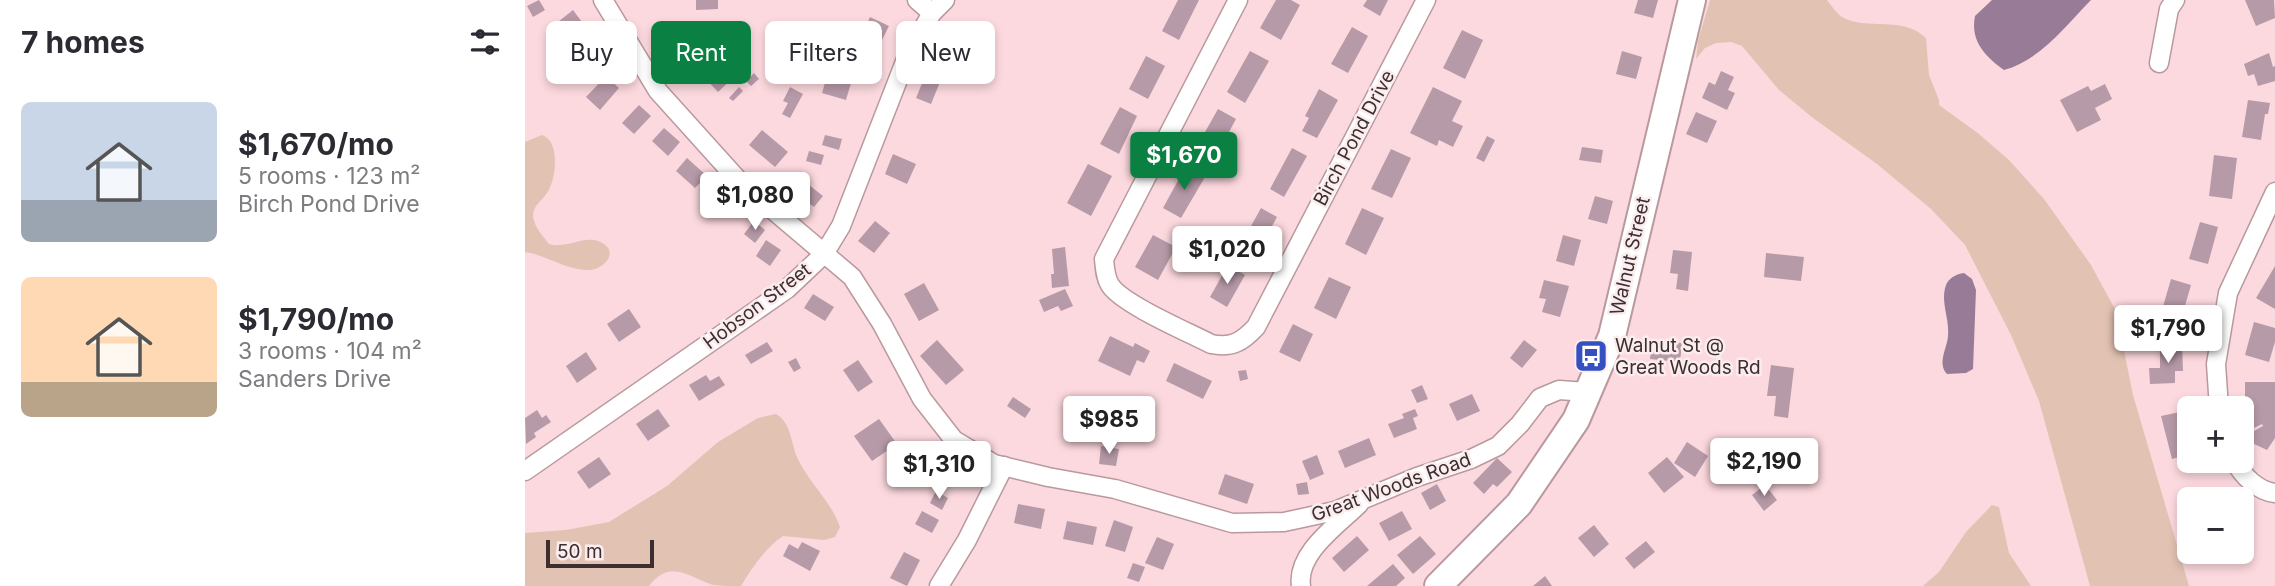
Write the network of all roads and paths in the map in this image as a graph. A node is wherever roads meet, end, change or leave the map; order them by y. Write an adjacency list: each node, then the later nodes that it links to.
1 (603, 0): 11 (street, Great Woods Road)
2 (917, 0): 8 (street)
3 (944, 0): 8 (street, Hobson Street)
4 (1238, 0): 5 (street, Birch Pond Drive)
5 (1426, 0)
6 (1692, 0): 12 (main road, Walnut Street)
7 (2175, 0): 9 (street)
8 (932, 13): 11 (street, Hobson Street)
9 (2159, 63)
10 (2275, 192): 13 (street)
11 (824, 254): 14 (street, Great Woods Road); 15 (street, Hobson Street)
12 (1587, 392): 18 (street, Great Woods Road); 21 (main road, Walnut Street)
13 (2219, 396)
14 (1004, 466): 18 (street, Great Woods Road); 19 (street)
15 (525, 471)
16 (2242, 473): 17 (street)
17 (2275, 493)
18 (1365, 498): 20 (street)
19 (939, 586)
20 (1301, 586)
21 (1438, 586)

